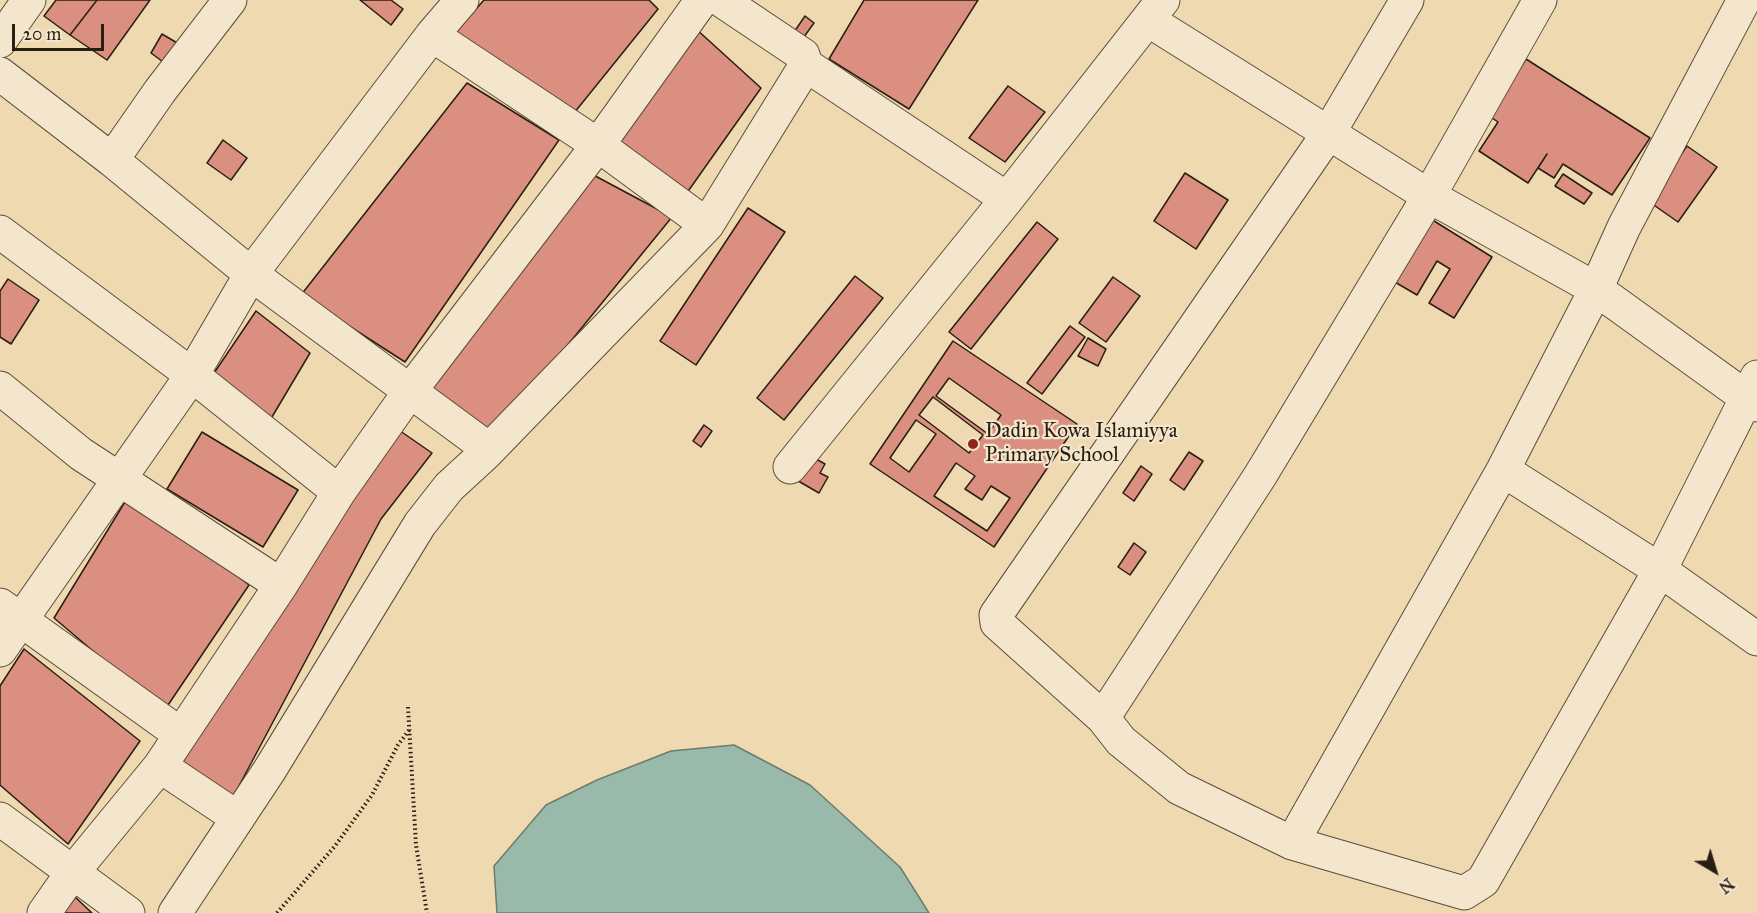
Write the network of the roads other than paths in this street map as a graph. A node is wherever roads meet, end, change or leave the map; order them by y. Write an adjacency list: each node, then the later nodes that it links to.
1 (30, 0): 10 (street)
2 (230, 0): 15 (street)
3 (702, 0): 14 (street)
4 (721, 0): 11 (street)
5 (1407, 0): 13 (street)
6 (1539, 0): 16 (street)
7 (1744, 0): 21 (street)
8 (1156, 10): 13 (street); 17 (street)
9 (443, 13): 14 (street); 20 (street)
10 (0, 41)
11 (806, 65): 17 (street); 18 (street)
12 (0, 74): 15 (street)
13 (1328, 134): 16 (street); 36 (street)
14 (598, 145): 18 (street); 24 (street)
15 (112, 160): 20 (street)
16 (1429, 196): 21 (street); 36 (street)
17 (1007, 199): 27 (street)
18 (707, 225): 26 (street)
19 (0, 232): 22 (street)
20 (251, 274): 22 (street); 24 (street)
21 (1596, 290): 25 (street); 28 (street)
22 (192, 375): 29 (street); 30 (street)
23 (0, 388): 29 (street)
24 (410, 391): 26 (street); 30 (street)
25 (1753, 393): 31 (street)
26 (486, 453): 39 (street)
27 (790, 467)
28 (1503, 470): 31 (street); 41 (street)
29 (118, 479): 32 (street); 33 (street)
30 (339, 492): 32 (street)
31 (1660, 570): 34 (street); 41 (street)
32 (281, 585): 37 (street)
33 (10, 612): 35 (street); 37 (street)
34 (1757, 639)
35 (0, 650)
36 (1103, 718): 41 (street)
37 (180, 734): 38 (street)
38 (160, 766): 39 (street); 42 (street)
39 (238, 818): 45 (street)
40 (0, 819): 42 (street)
41 (1292, 843)
42 (72, 873): 43 (street); 44 (street)
43 (44, 913)
44 (128, 913)
45 (175, 913)

